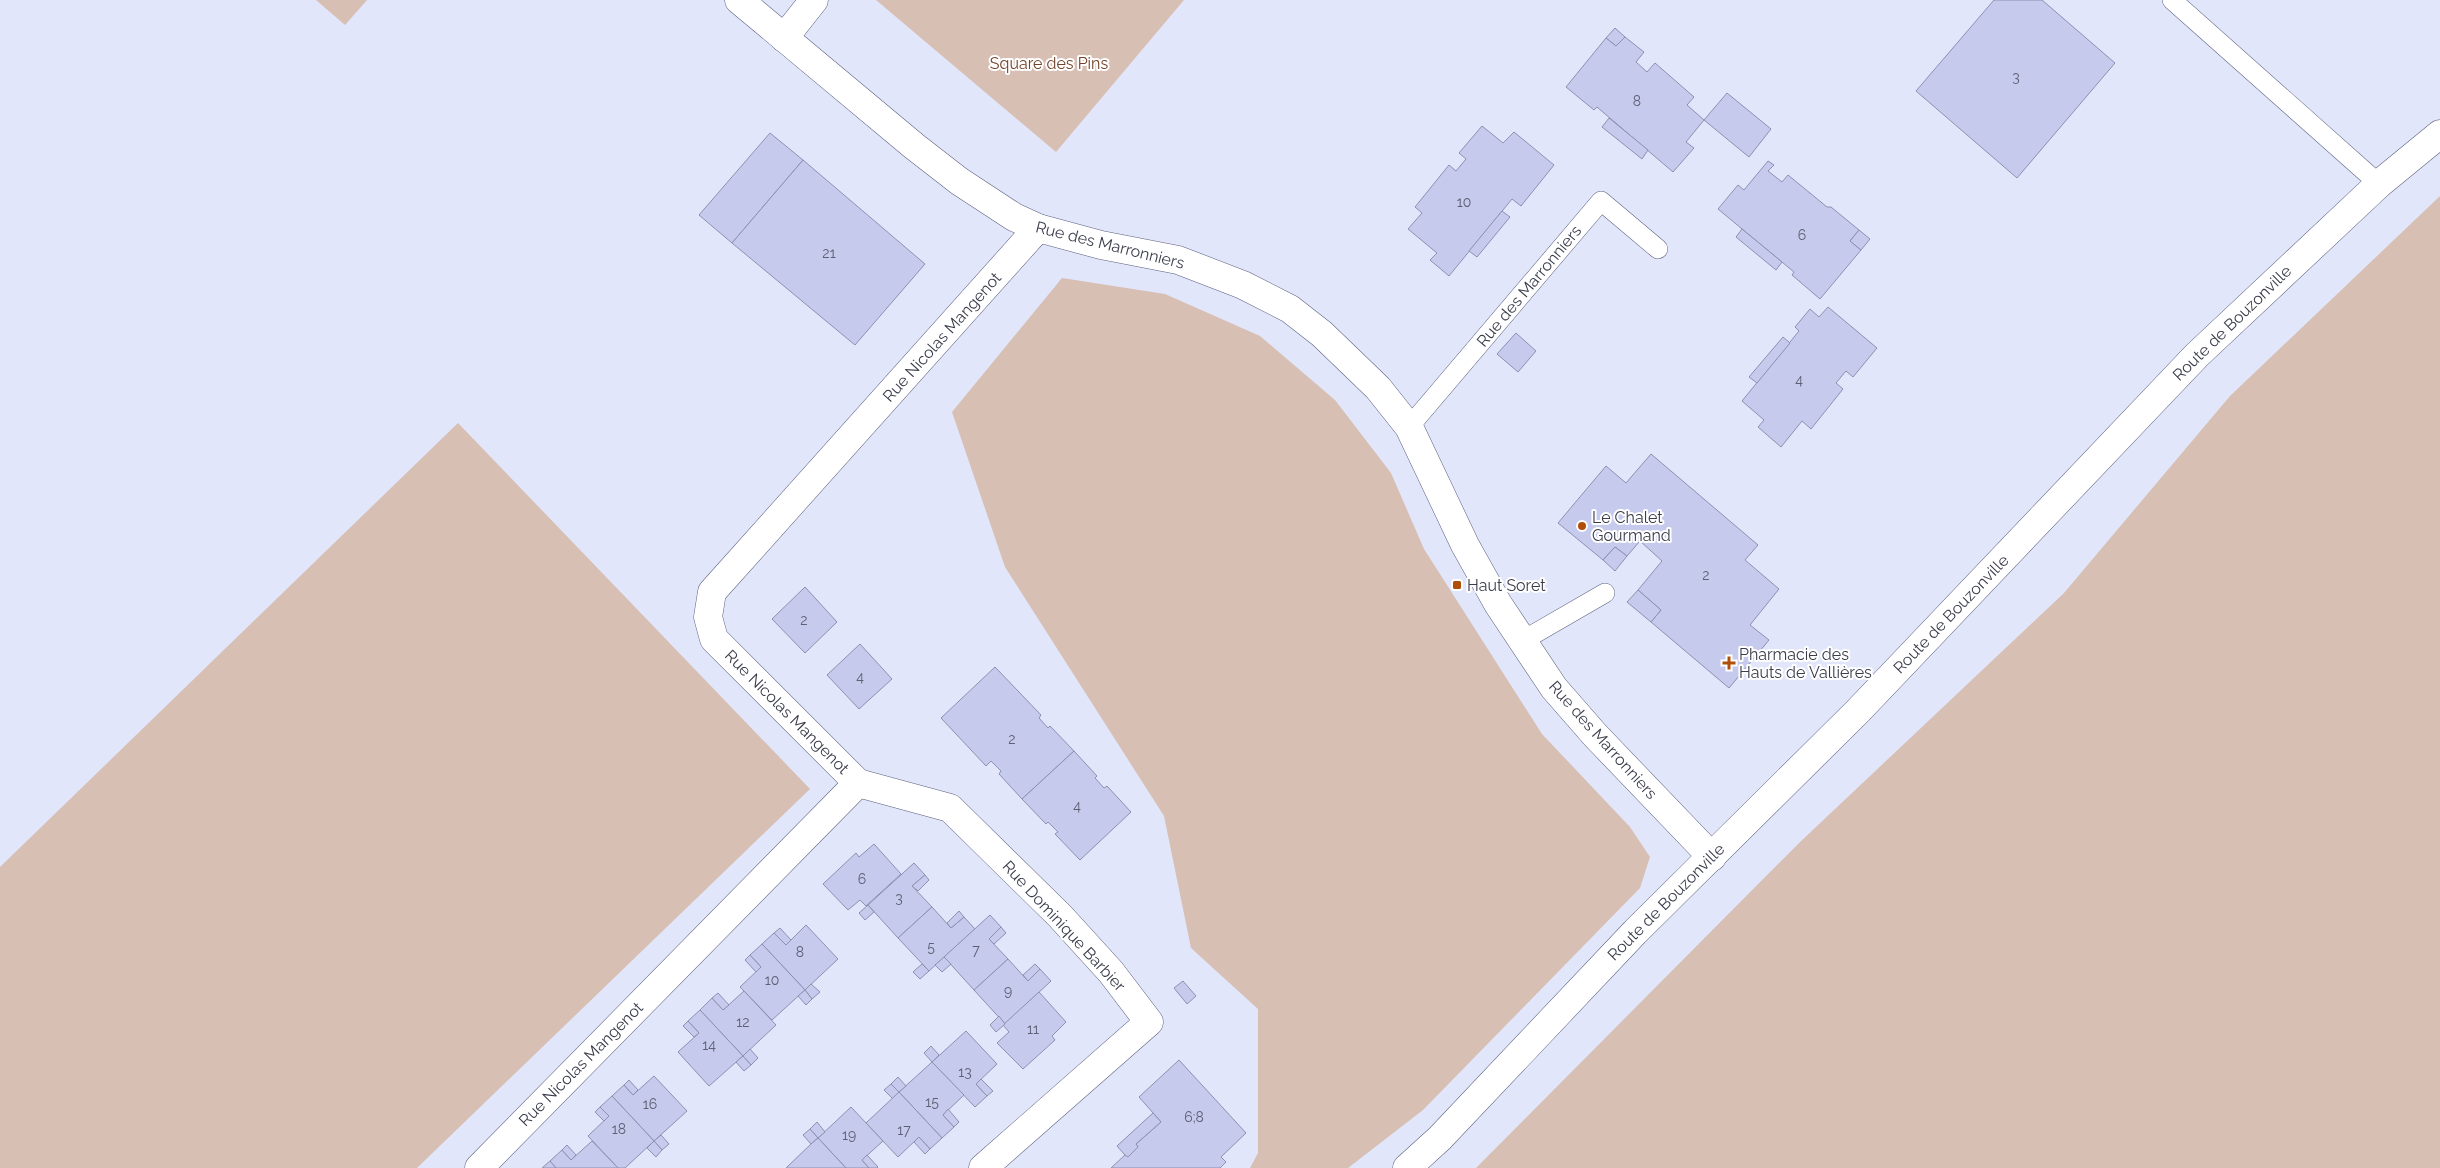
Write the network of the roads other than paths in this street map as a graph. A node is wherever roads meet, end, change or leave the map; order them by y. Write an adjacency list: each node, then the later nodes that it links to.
1 (739, 0): 4 (street, Rue des Marronniers)
2 (814, 0): 4 (street)
3 (2172, 0): 6 (lane)
4 (784, 38): 7 (street, Rue des Marronniers)
5 (2440, 134): 6 (street, Route de Bouzonville)
6 (2379, 184): 13 (street, Route de Bouzonville)
7 (1038, 228): 9 (street, Rue des Marronniers); 12 (street, Rue Nicolas Mangenot)
8 (1658, 249): 9 (lane, Rue des Marronniers)
9 (1409, 428): 11 (street, Rue des Marronniers)
10 (1605, 593): 11 (lane)
11 (1522, 640): 13 (street, Rue des Marronniers)
12 (858, 783): 14 (street, Rue Nicolas Mangenot); 15 (street, Rue Dominique Barbier)
13 (1712, 857): 16 (street, Route de Bouzonville)
14 (479, 1168)
15 (983, 1168)
16 (1407, 1168)

